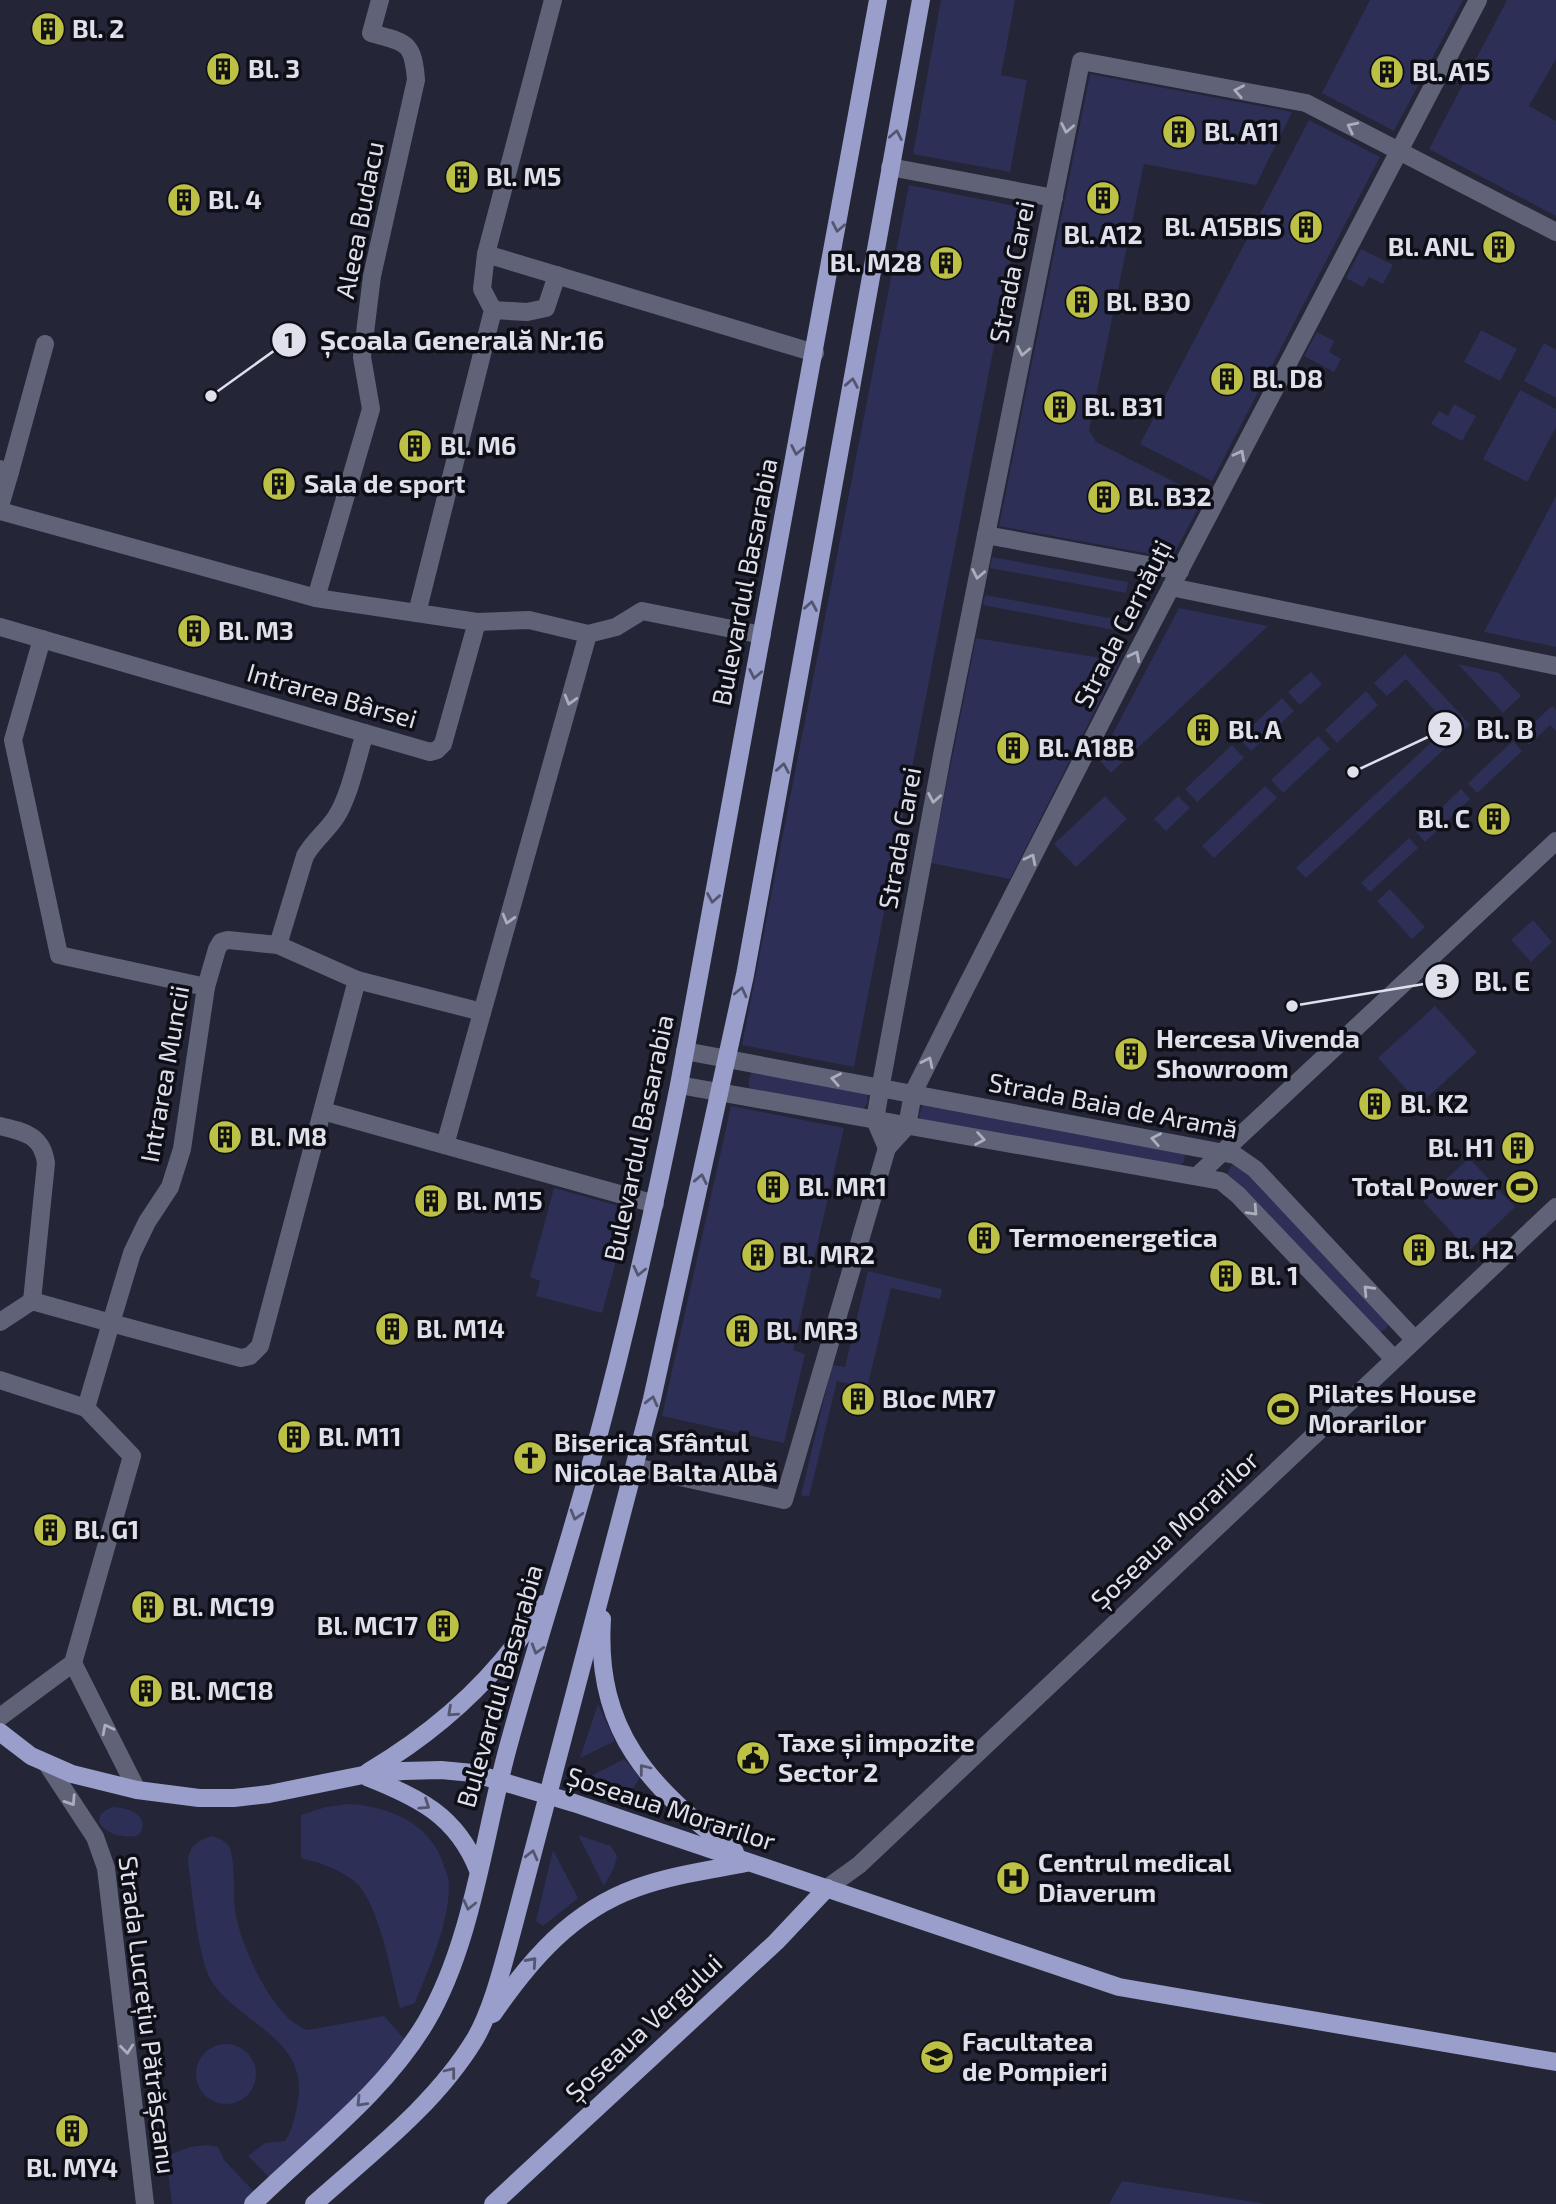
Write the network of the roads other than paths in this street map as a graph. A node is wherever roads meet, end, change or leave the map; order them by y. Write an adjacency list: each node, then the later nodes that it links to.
1 (380, 0): 19 (street, Aleea Budacu)
2 (553, 0): 10 (street)
3 (878, 0): 14 (main road, Bulevardul Basarabia, one-way to 14)
4 (921, 0): 7 (main road, one-way to 4)
5 (1478, 0): 6 (street, Strada Cernăuți)
6 (1399, 151): 8 (street, Strada Carei, one-way to 8); 9 (street); 18 (street, Strada Cernăuți, one-way to 6)
7 (890, 167): 8 (street); 35 (main road, one-way to 7)
8 (1054, 198): 17 (street, Strada Carei, one-way to 17)
9 (1556, 232)
10 (486, 254): 11 (street); 12 (street)
11 (557, 275): 12 (street); 14 (street)
12 (493, 310): 20 (street)
13 (45, 344): 15 (street)
14 (815, 353): 24 (main road, Bulevardul Basarabia, one-way to 24)
15 (5, 470): 16 (street)
16 (0, 508): 19 (street)
17 (986, 535): 18 (street); 37 (street, Strada Carei, one-way to 37)
18 (1175, 579): 26 (street); 39 (street, Strada Cernăuți, one-way to 18)
19 (316, 598): 20 (street)
20 (417, 613): 21 (street)
21 (477, 622): 23 (street); 27 (street, Intrarea Bârsei)
22 (0, 627): 25 (street, Intrarea Bârsei)
23 (588, 634): 24 (street); 33 (street, one-way to 33)
24 (762, 635): 34 (main road, Bulevardul Basarabia, one-way to 34)
25 (42, 639): 27 (street, Intrarea Bârsei); 28 (street)
26 (1556, 666)
27 (365, 733): 30 (street)
28 (7, 742): 32 (street)
29 (1556, 841): 46 (street)
30 (278, 945): 31 (street, Intrarea Muncii); 32 (street, Intrarea Muncii)
31 (357, 980): 33 (street, Intrarea Muncii); 40 (street)
32 (206, 987): 52 (street, Intrarea Muncii)
33 (482, 1012): 44 (street)
34 (685, 1051): 35 (street, Strada Baia de Aramă); 36 (main road, Bulevardul Basarabia)
35 (726, 1058): 37 (street, Strada Baia de Aramă, one-way to 35); 38 (main road)
36 (679, 1085): 38 (street, Strada Baia de Aramă); 48 (main road, Bulevardul Basarabia)
37 (880, 1087): 39 (street, Strada Baia de Aramă); 41 (street, Strada Carei)
38 (720, 1092): 41 (street, Strada Baia de Aramă); 57 (main road, one-way to 38)
39 (913, 1093): 43 (street, Strada Cernăuți); 46 (street, Strada Baia de Aramă, one-way to 39)
40 (323, 1111): 44 (street); 52 (street)
41 (875, 1120): 43 (street, Strada Baia de Aramă); 45 (street)
42 (0, 1126): 50 (street)
43 (907, 1126): 45 (street); 47 (street, Strada Baia de Aramă, one-way to 47)
44 (445, 1145): 48 (street)
45 (887, 1148): 57 (street)
46 (1223, 1152): 47 (street); 53 (street, Strada Baia de Aramă, one-way to 46)
47 (1197, 1177): 54 (street, Strada Baia de Aramă, one-way to 54)
48 (655, 1204): 58 (main road, Bulevardul Basarabia, one-way to 58)
49 (1556, 1207): 53 (street, Șoseaua Morarilor)
50 (32, 1301): 51 (street); 52 (street)
51 (0, 1322)
52 (111, 1323): 56 (street, Intrarea Muncii)
53 (1415, 1340): 54 (street, Șoseaua Morarilor)
54 (1394, 1359): 69 (street, Șoseaua Morarilor)
55 (0, 1380): 56 (street)
56 (86, 1408): 60 (street)
57 (635, 1467): 59 (main road)
58 (556, 1583): 63 (main road, one-way to 63); 64 (main road, Bulevardul Basarabia, one-way to 64)
59 (603, 1593): 66 (main road); 67 (main road, one-way to 59)
60 (73, 1662): 61 (street); 65 (street, one-way to 60)
61 (1, 1730): 62 (main road, Strada Lucrețiu Pătrășcanu)
62 (47, 1764): 65 (main road, Strada Lucrețiu Pătrășcanu); 72 (street, Strada Lucrețiu Pătrășcanu, one-way to 72)
63 (363, 1775): 64 (main road, Strada Lucrețiu Pătrășcanu); 65 (main road, Strada Lucrețiu Pătrășcanu); 68 (main road, one-way to 68)
64 (499, 1780): 66 (main road, Șoseaua Morarilor); 68 (main road, Bulevardul Basarabia)
65 (137, 1790)
66 (547, 1795): 67 (main road, Șoseaua Morarilor); 70 (main road, one-way to 66)
67 (749, 1863): 69 (main road, Șoseaua Morarilor); 70 (main road, one-way to 67)
68 (478, 1870): 73 (main road, Bulevardul Basarabia, one-way to 73)
69 (827, 1888): 71 (main road, Șoseaua Morarilor); 75 (main road, Șoseaua Vergului)
70 (477, 2037): 74 (main road, one-way to 70)
71 (1556, 2062)
72 (145, 2204)
73 (253, 2204)
74 (314, 2204)
75 (493, 2204)

